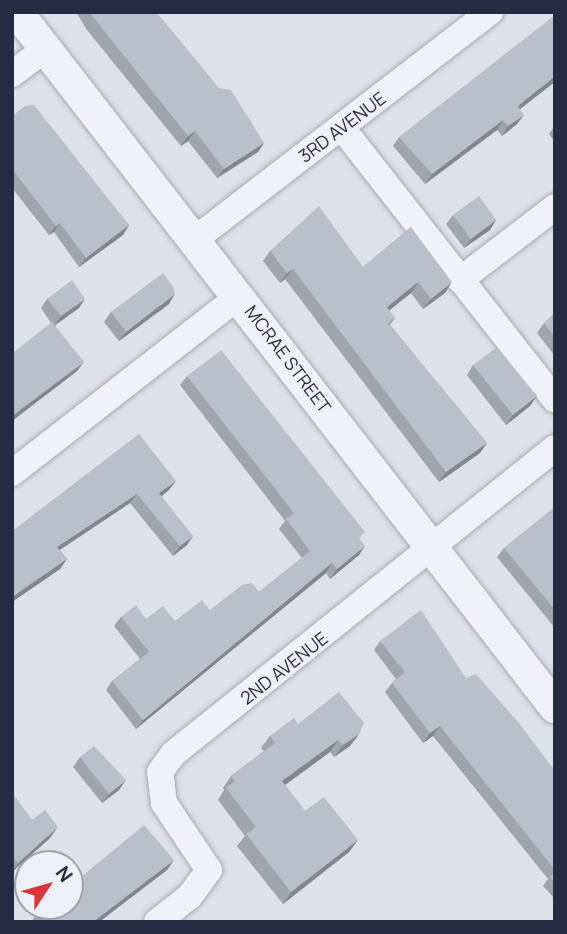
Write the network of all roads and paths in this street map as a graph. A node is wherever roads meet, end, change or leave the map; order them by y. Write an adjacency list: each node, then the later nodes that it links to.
1 (17, 12): 3 (street, MCRAE STREET)
2 (490, 12): 5 (street, 3RD AVENUE)
3 (46, 49): 4 (street); 7 (street, MCRAE STREET)
4 (12, 74)
5 (342, 128): 7 (street, 3RD AVENUE); 8 (street)
6 (555, 207): 8 (street)
7 (194, 240): 9 (street, MCRAE STREET)
8 (460, 280): 10 (street)
9 (239, 296): 12 (street); 13 (street, MCRAE STREET)
10 (555, 400)
11 (555, 448): 13 (street, 2ND AVENUE)
12 (12, 472)
13 (434, 551): 14 (street, MCRAE STREET); 15 (street, 2ND AVENUE)
14 (555, 707)
15 (157, 922)

